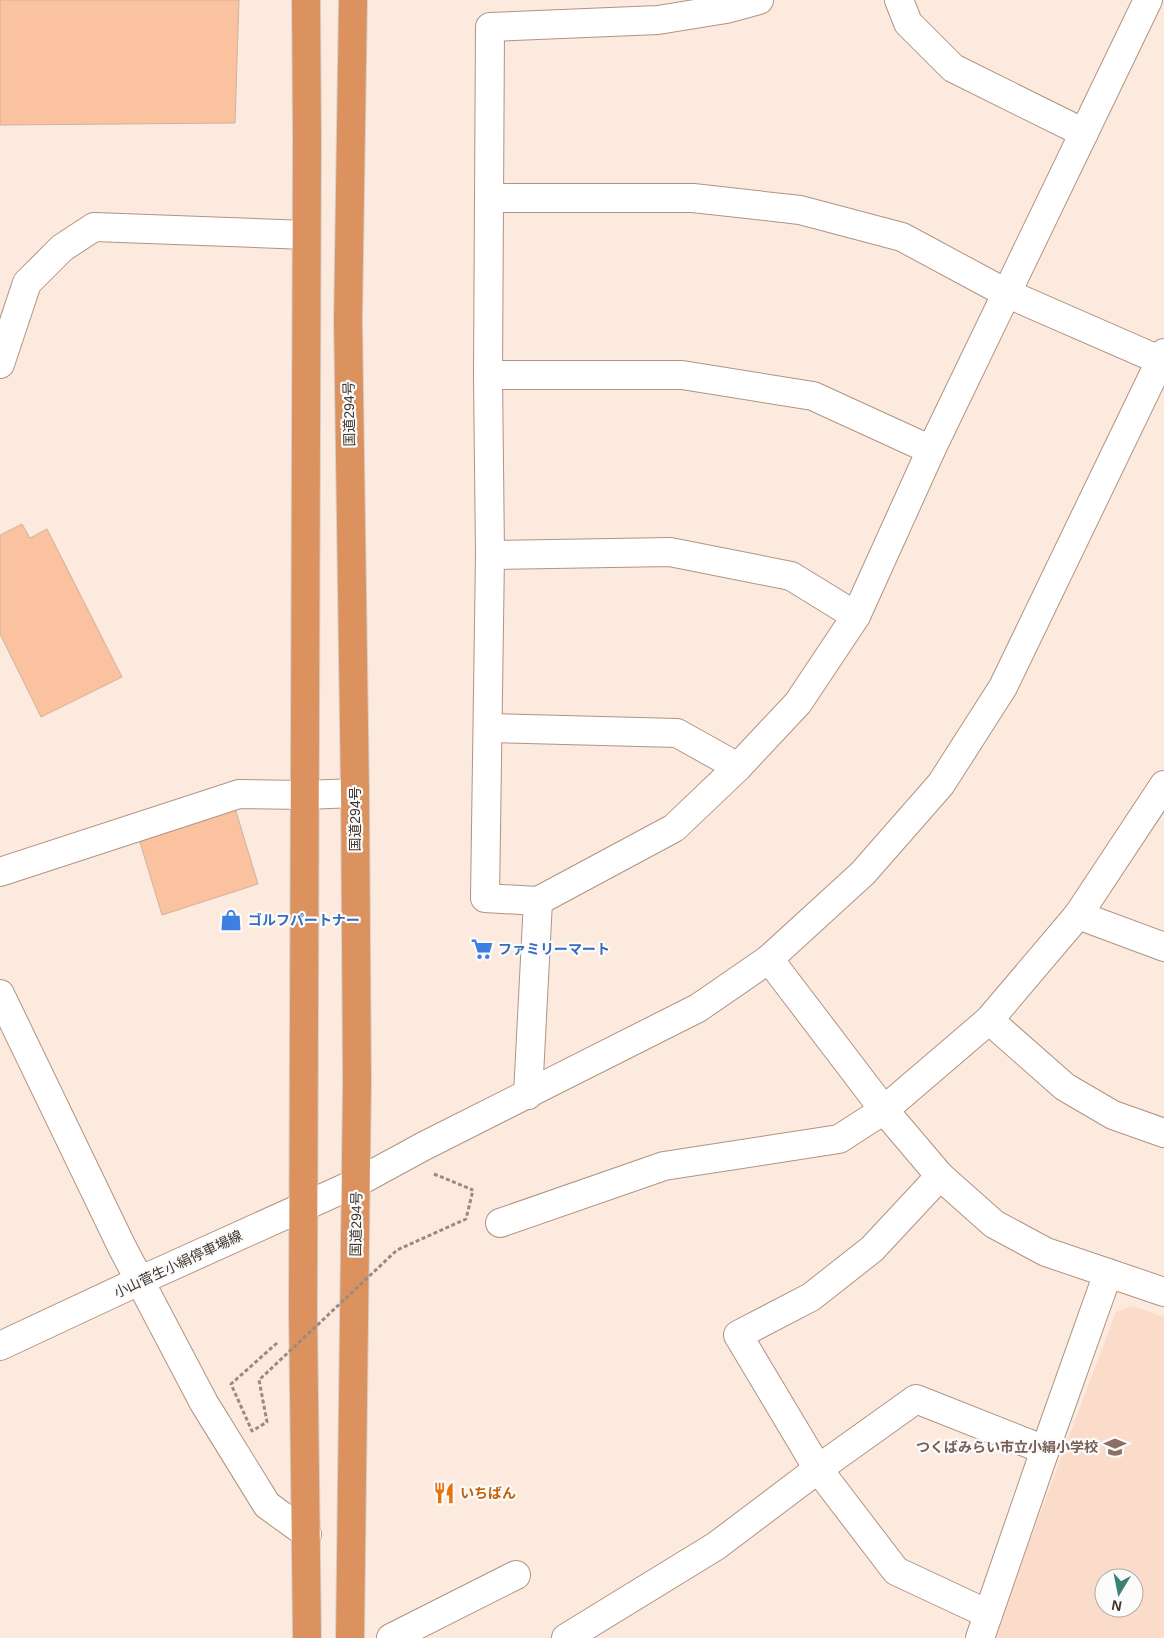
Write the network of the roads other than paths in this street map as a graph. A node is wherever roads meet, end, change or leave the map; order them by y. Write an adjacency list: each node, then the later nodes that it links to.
1 (306, 0): 9 (highway)
2 (353, 0): 20 (highway, 国道294号)
3 (759, 0): 6 (street)
4 (898, 0): 7 (street)
5 (1148, 0): 7 (street)
6 (725, 5): 8 (street)
7 (1084, 134): 10 (street)
8 (489, 198): 10 (street); 13 (street)
9 (306, 235): 12 (street); 21 (highway)
10 (1006, 293): 11 (street); 14 (street)
11 (1163, 359): 26 (street, 小山菅生小絹停車場線)
12 (0, 364)
13 (488, 375): 14 (street); 15 (street)
14 (931, 450): 16 (street)
15 (490, 555): 16 (street); 17 (street)
16 (856, 616): 18 (street)
17 (488, 728): 18 (street); 23 (street)
18 (738, 767): 23 (street)
19 (1164, 785): 24 (street)
20 (355, 793): 21 (street); 33 (highway, 国道294号)
21 (305, 795): 22 (street); 34 (highway)
22 (0, 872)
23 (538, 901): 29 (street)
24 (1078, 915): 25 (street); 28 (street)
25 (1164, 947)
26 (769, 959): 29 (street, 小山菅生小絹停車場線); 30 (street)
27 (0, 994): 37 (street)
28 (989, 1020): 30 (street); 31 (street)
29 (528, 1095): 33 (street, 小山菅生小絹停車場線)
30 (884, 1110): 32 (street); 35 (street)
31 (1164, 1132)
32 (940, 1176): 36 (street); 41 (street)
33 (356, 1183): 34 (street, 小山菅生小絹停車場線); 46 (highway, 国道294号)
34 (304, 1207): 37 (street, 小山菅生小絹停車場線); 42 (highway)
35 (500, 1224)
36 (1108, 1273): 38 (street); 40 (street)
37 (139, 1281): 39 (street, 小山菅生小絹停車場線); 42 (street)
38 (1164, 1292)
39 (0, 1346)
40 (1045, 1450): 41 (street); 44 (street)
41 (818, 1469): 44 (street); 48 (street)
42 (307, 1534): 45 (highway)
43 (516, 1575): 47 (street)
44 (984, 1626)
45 (307, 1638)
46 (350, 1638)
47 (392, 1638)
48 (566, 1638)

